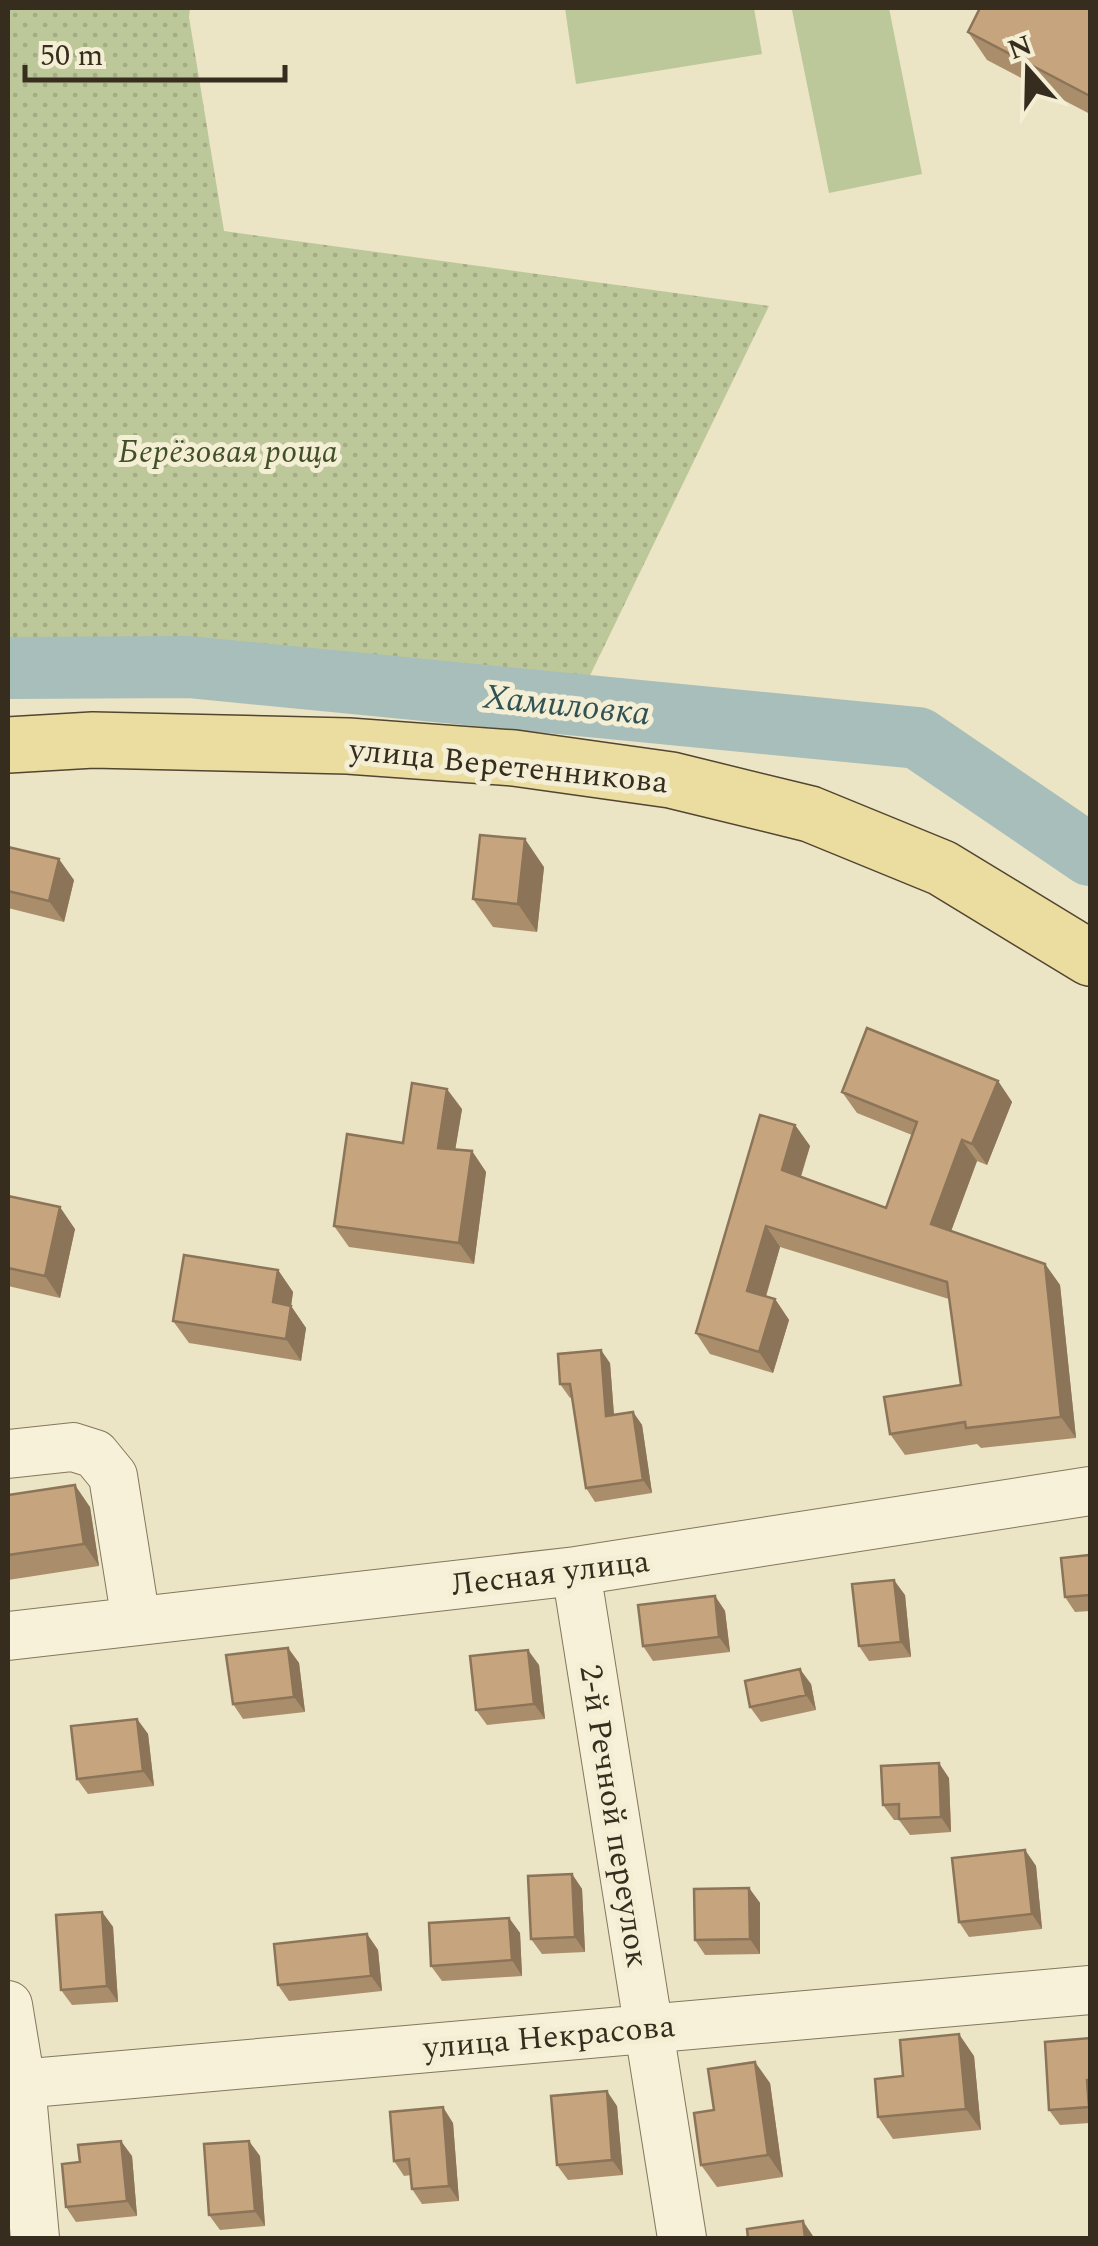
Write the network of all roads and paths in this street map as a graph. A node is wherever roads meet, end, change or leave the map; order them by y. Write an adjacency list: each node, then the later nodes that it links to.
1 (8, 746): 2 (main road, улица Веретенникова)
2 (1090, 958)
3 (8, 1454): 6 (street)
4 (1090, 1490): 5 (street, Лесная улица)
5 (576, 1571): 6 (street, Лесная улица); 10 (street, 2-й Речной переулок)
6 (136, 1621): 7 (street, Лесная улица)
7 (8, 1636)
8 (1090, 1990): 10 (street, улица Некрасова)
9 (8, 2006): 11 (street)
10 (649, 2027): 11 (street, улица Некрасова); 13 (street, 2-й Речной переулок)
11 (14, 2084): 12 (street)
12 (35, 2238)
13 (682, 2238)

